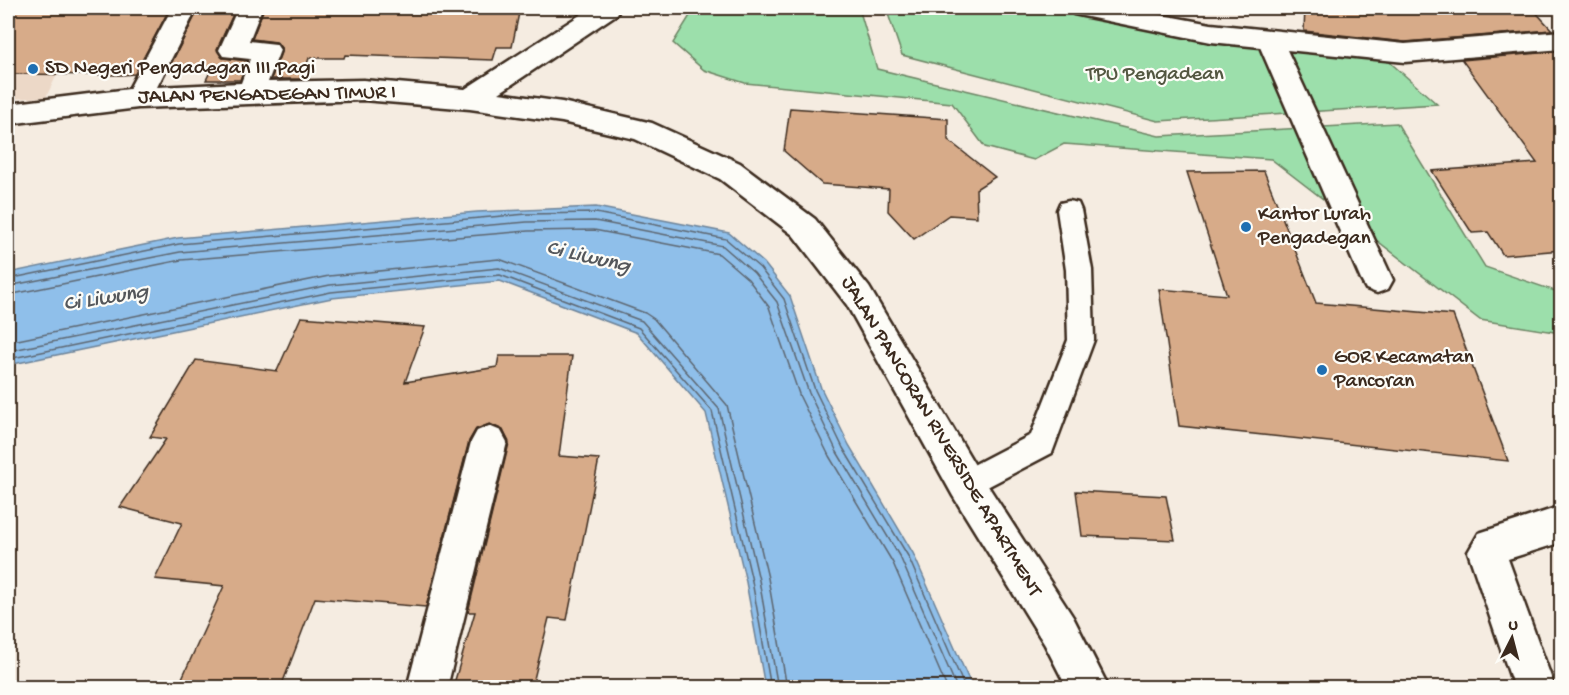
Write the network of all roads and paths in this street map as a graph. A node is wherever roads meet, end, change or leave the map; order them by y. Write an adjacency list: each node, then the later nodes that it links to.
1 (184, 8): 8 (street)
2 (250, 8): 7 (street)
3 (608, 8): 9 (street)
4 (1083, 8): 5 (street)
5 (1270, 40): 6 (street); 12 (street)
6 (1562, 40)
7 (251, 92): 8 (street, JALAN PENGADEGAN TIMUR I); 9 (street, JALAN PENGADEGAN TIMUR I)
8 (138, 98): 10 (street, JALAN PENGADEGAN TIMUR I)
9 (470, 99): 14 (street, JALAN PANCORAN RIVERSIDE APARTMENT)
10 (8, 114)
11 (1069, 210): 14 (lane)
12 (1377, 280)
13 (489, 442): 16 (street)
14 (966, 484): 17 (street, JALAN PANCORAN RIVERSIDE APARTMENT)
15 (1562, 524): 18 (street)
16 (427, 687)
17 (1089, 687)
18 (1535, 687)

